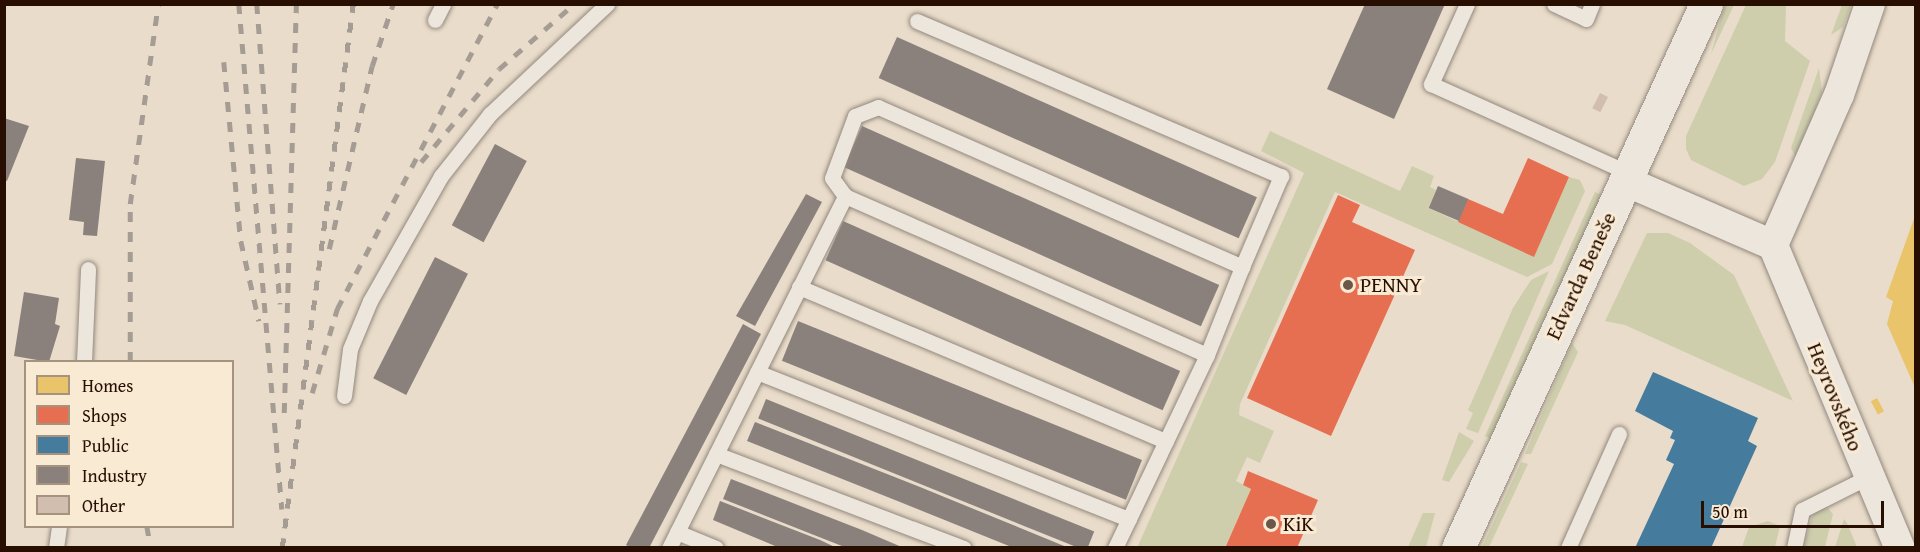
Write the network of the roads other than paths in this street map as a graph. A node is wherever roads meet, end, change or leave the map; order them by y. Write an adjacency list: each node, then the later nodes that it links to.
1 (443, 4): 8 (lane)
2 (608, 4): 19 (lane)
3 (1467, 4): 10 (lane)
4 (1554, 4): 5 (lane)
5 (1592, 4)
6 (1706, 4): 10 (street, Edvarda Beneše)
7 (1870, 4): 12 (street)
8 (435, 20)
9 (917, 21): 13 (lane)
10 (1627, 177): 12 (street); 32 (street, Edvarda Beneše)
11 (845, 196): 13 (lane); 15 (lane); 16 (lane)
12 (1773, 245): 23 (street, Heyrovského)
13 (1242, 267): 16 (lane)
14 (88, 269): 17 (lane)
15 (799, 288): 18 (lane); 21 (lane)
16 (1207, 355): 21 (lane)
17 (84, 360)
18 (757, 372): 22 (lane); 24 (lane)
19 (344, 396)
20 (1619, 434): 33 (lane)
21 (1166, 441): 24 (lane)
22 (716, 454): 26 (lane); 30 (lane)
23 (1868, 477): 34 (lane); 35 (street, Heyrovského)
24 (1129, 519): 31 (lane)
25 (59, 528): 27 (lane)
26 (676, 532): 28 (lane); 29 (lane)
27 (56, 548)
28 (669, 548)
29 (716, 548)
30 (964, 548)
31 (1115, 548)
32 (1458, 548)
33 (1568, 548)
34 (1794, 548)
35 (1900, 548)

